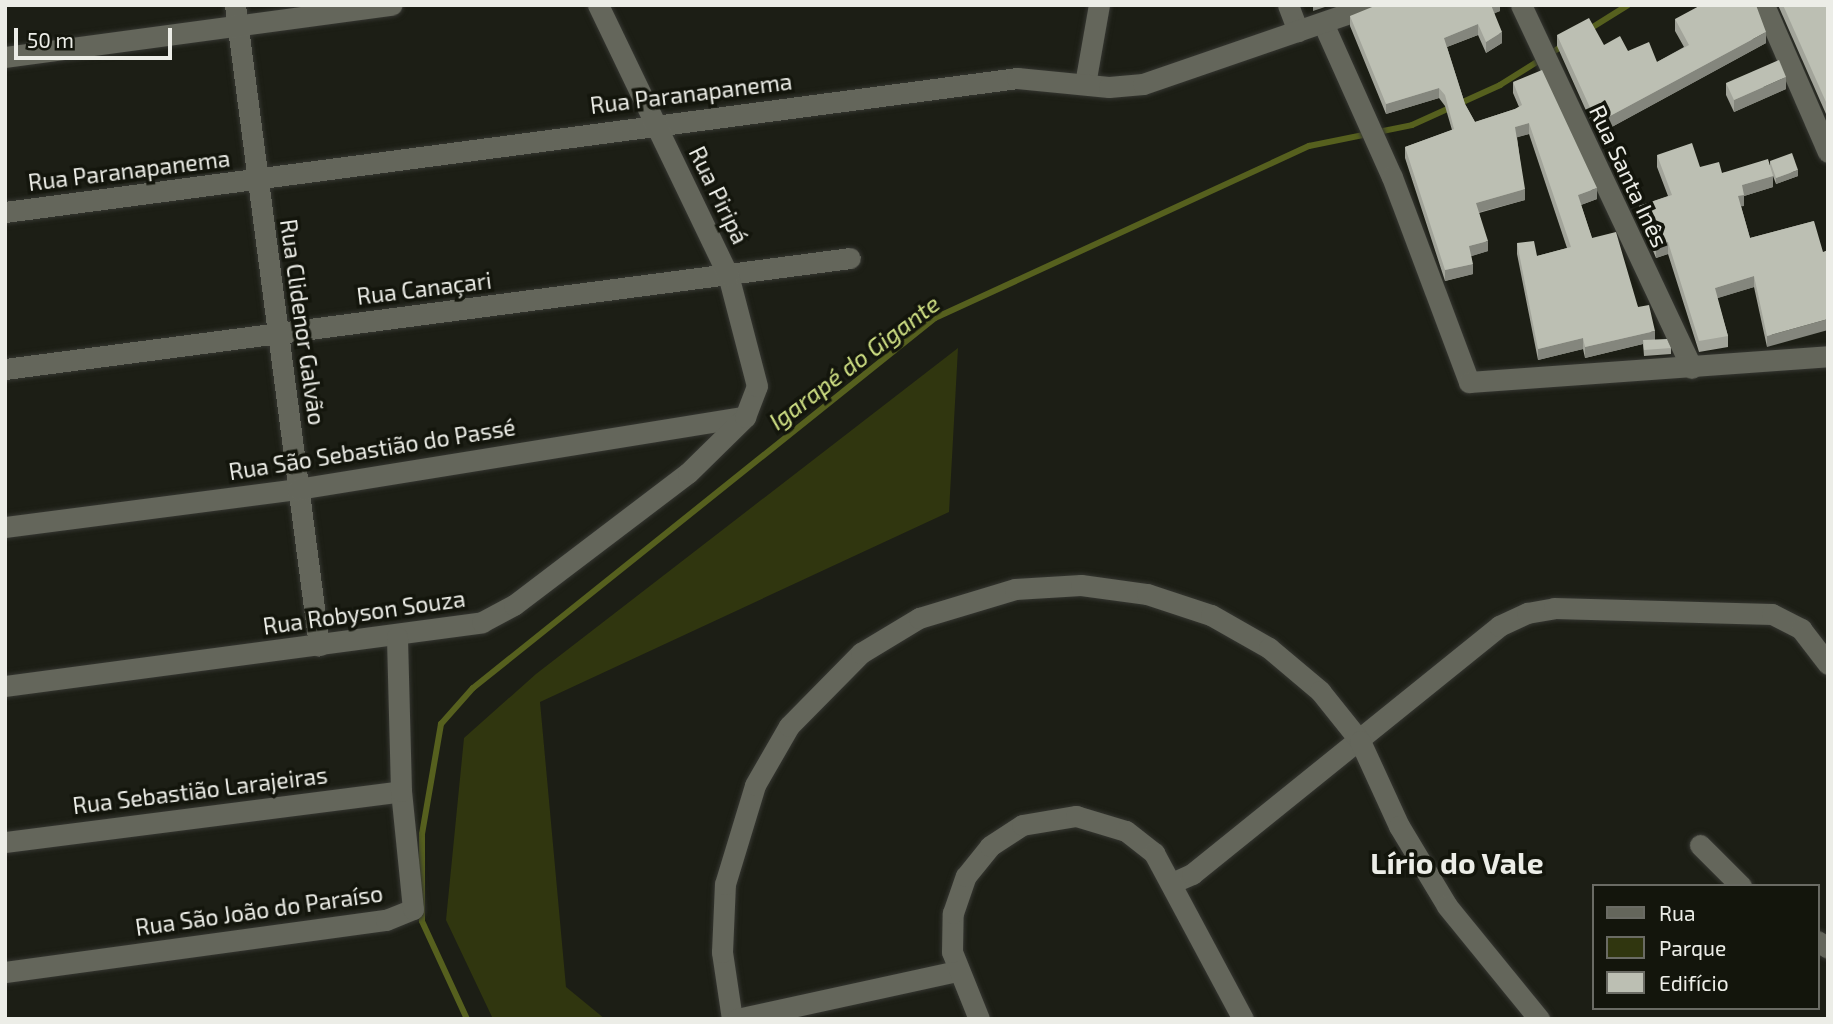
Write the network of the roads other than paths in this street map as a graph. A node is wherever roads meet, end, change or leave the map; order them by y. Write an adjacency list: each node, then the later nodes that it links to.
1 (392, 5): 8 (street)
2 (597, 5): 13 (street, Rua Piripá)
3 (1099, 5): 12 (street)
4 (1289, 5): 10 (street)
5 (1372, 5): 9 (street, Rua Paranapanema)
6 (1521, 5): 21 (street, Rua Santa Inês)
7 (1764, 5): 14 (street)
8 (237, 16): 11 (street); 15 (street, Rua Clidenor Galvão)
9 (1323, 23): 10 (street, Rua Paranapanema); 21 (street)
10 (1298, 31): 12 (street, Rua Paranapanema)
11 (5, 57)
12 (1085, 84): 13 (street, Rua Paranapanema)
13 (655, 123): 15 (street, Rua Paranapanema); 18 (street, Rua Piripá)
14 (1828, 152)
15 (257, 180): 16 (street, Rua Paranapanema); 19 (street, Rua Clidenor Galvão)
16 (5, 212)
17 (850, 258): 18 (street, Rua Canaçari)
18 (728, 275): 19 (street, Rua Canaçari); 23 (street, Rua Piripá)
19 (279, 332): 22 (street, Rua Canaçari); 24 (street, Rua Clidenor Galvão)
20 (1828, 356): 21 (street)
21 (1692, 368)
22 (5, 369)
23 (745, 417): 24 (street, Rua São Sebastião do Passé); 26 (street, Rua Robyson Souza)
24 (298, 489): 25 (street, Rua São Sebastião do Passé); 27 (street, Rua Clidenor Galvão)
25 (5, 527)
26 (397, 637): 27 (street, Rua Robyson Souza); 31 (street, Rua São João do Paraíso)
27 (319, 646): 29 (street, Rua Robyson Souza)
28 (1828, 664): 30 (street)
29 (5, 686)
30 (1360, 741): 34 (street); 38 (street); 41 (street)
31 (401, 791): 32 (street, Rua Sebastião Larajeiras); 37 (street, Rua São João do Paraíso)
32 (5, 842)
33 (1700, 845): 35 (street)
34 (1174, 882): 36 (street); 40 (street)
35 (1739, 884)
36 (957, 971): 38 (street); 39 (street)
37 (5, 972)
38 (734, 1019)
39 (979, 1019)
40 (1243, 1019)
41 (1539, 1019)

